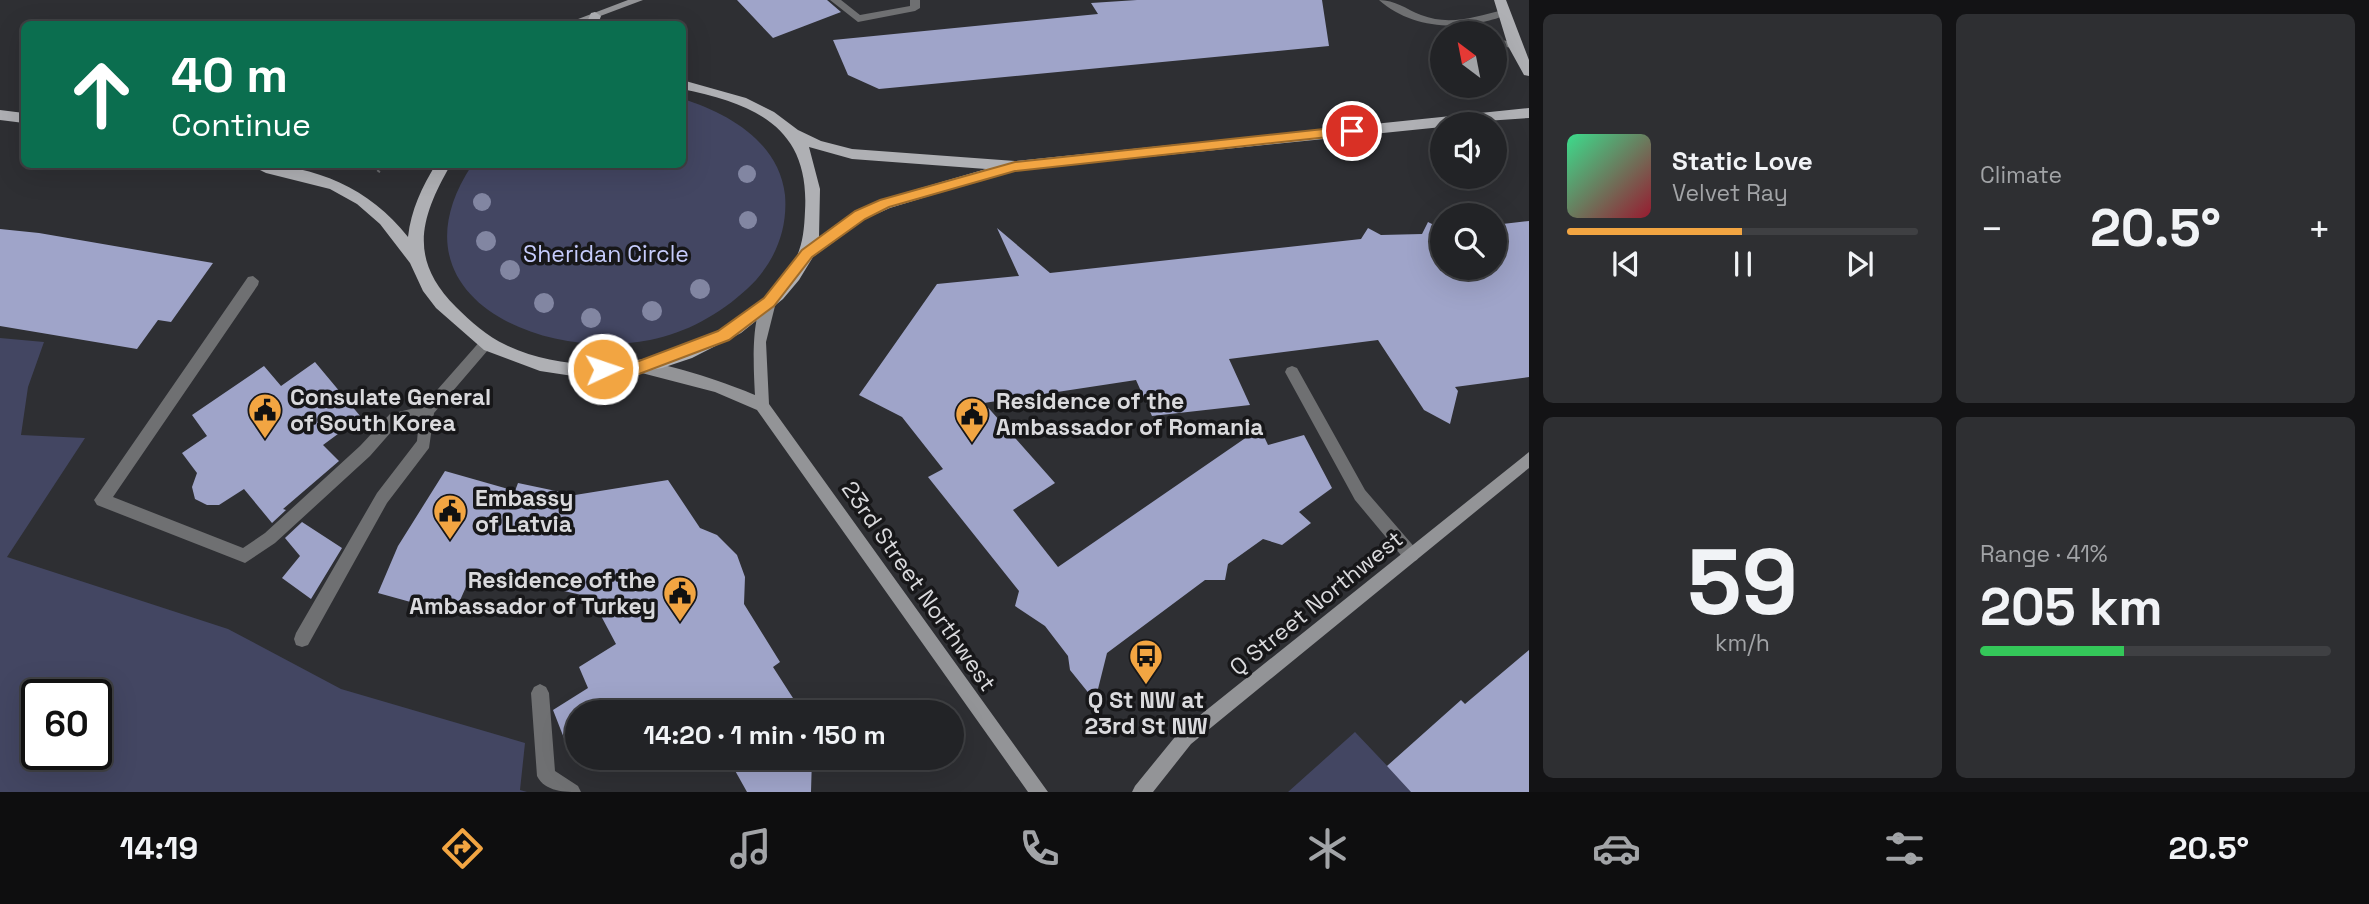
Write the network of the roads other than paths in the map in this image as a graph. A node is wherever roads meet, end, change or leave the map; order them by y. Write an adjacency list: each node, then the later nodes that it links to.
1 (638, 0): 6 (main road)
2 (835, 0): 3 (street)
3 (915, 0)
4 (1384, 0): 7 (street)
5 (1502, 6): 8 (street); 10 (main road)
6 (593, 20)
7 (1431, 21)
8 (1471, 21)
9 (1507, 44): 10 (street)
10 (1515, 46): 11 (main road)
11 (1529, 72)
12 (686, 85): 16 (main road)
13 (1529, 113): 17 (main road)
14 (0, 115): 15 (main road)
15 (21, 118)
16 (793, 134): 17 (main road); 20 (main road)
17 (1015, 166): 20 (main road)
18 (264, 168): 21 (main road)
19 (442, 168): 21 (main road)
20 (807, 253): 23 (main road)
21 (414, 258): 24 (main road)
22 (253, 281): 28 (street)
23 (769, 302): 25 (main road); 27 (main road)
24 (487, 343): 25 (main road); 28 (street)
25 (639, 367): 27 (main road, 23rd Street Northwest)
26 (1292, 372): 30 (street)
27 (762, 406): 34 (main road, 23rd Street Northwest)
28 (427, 411): 31 (street)
29 (1529, 459): 30 (main road, Q Street Northwest)
30 (1411, 555): 35 (main road, Q Street Northwest)
31 (302, 639)
32 (540, 693): 33 (street)
33 (572, 792)
34 (1039, 792)
35 (1141, 792)

